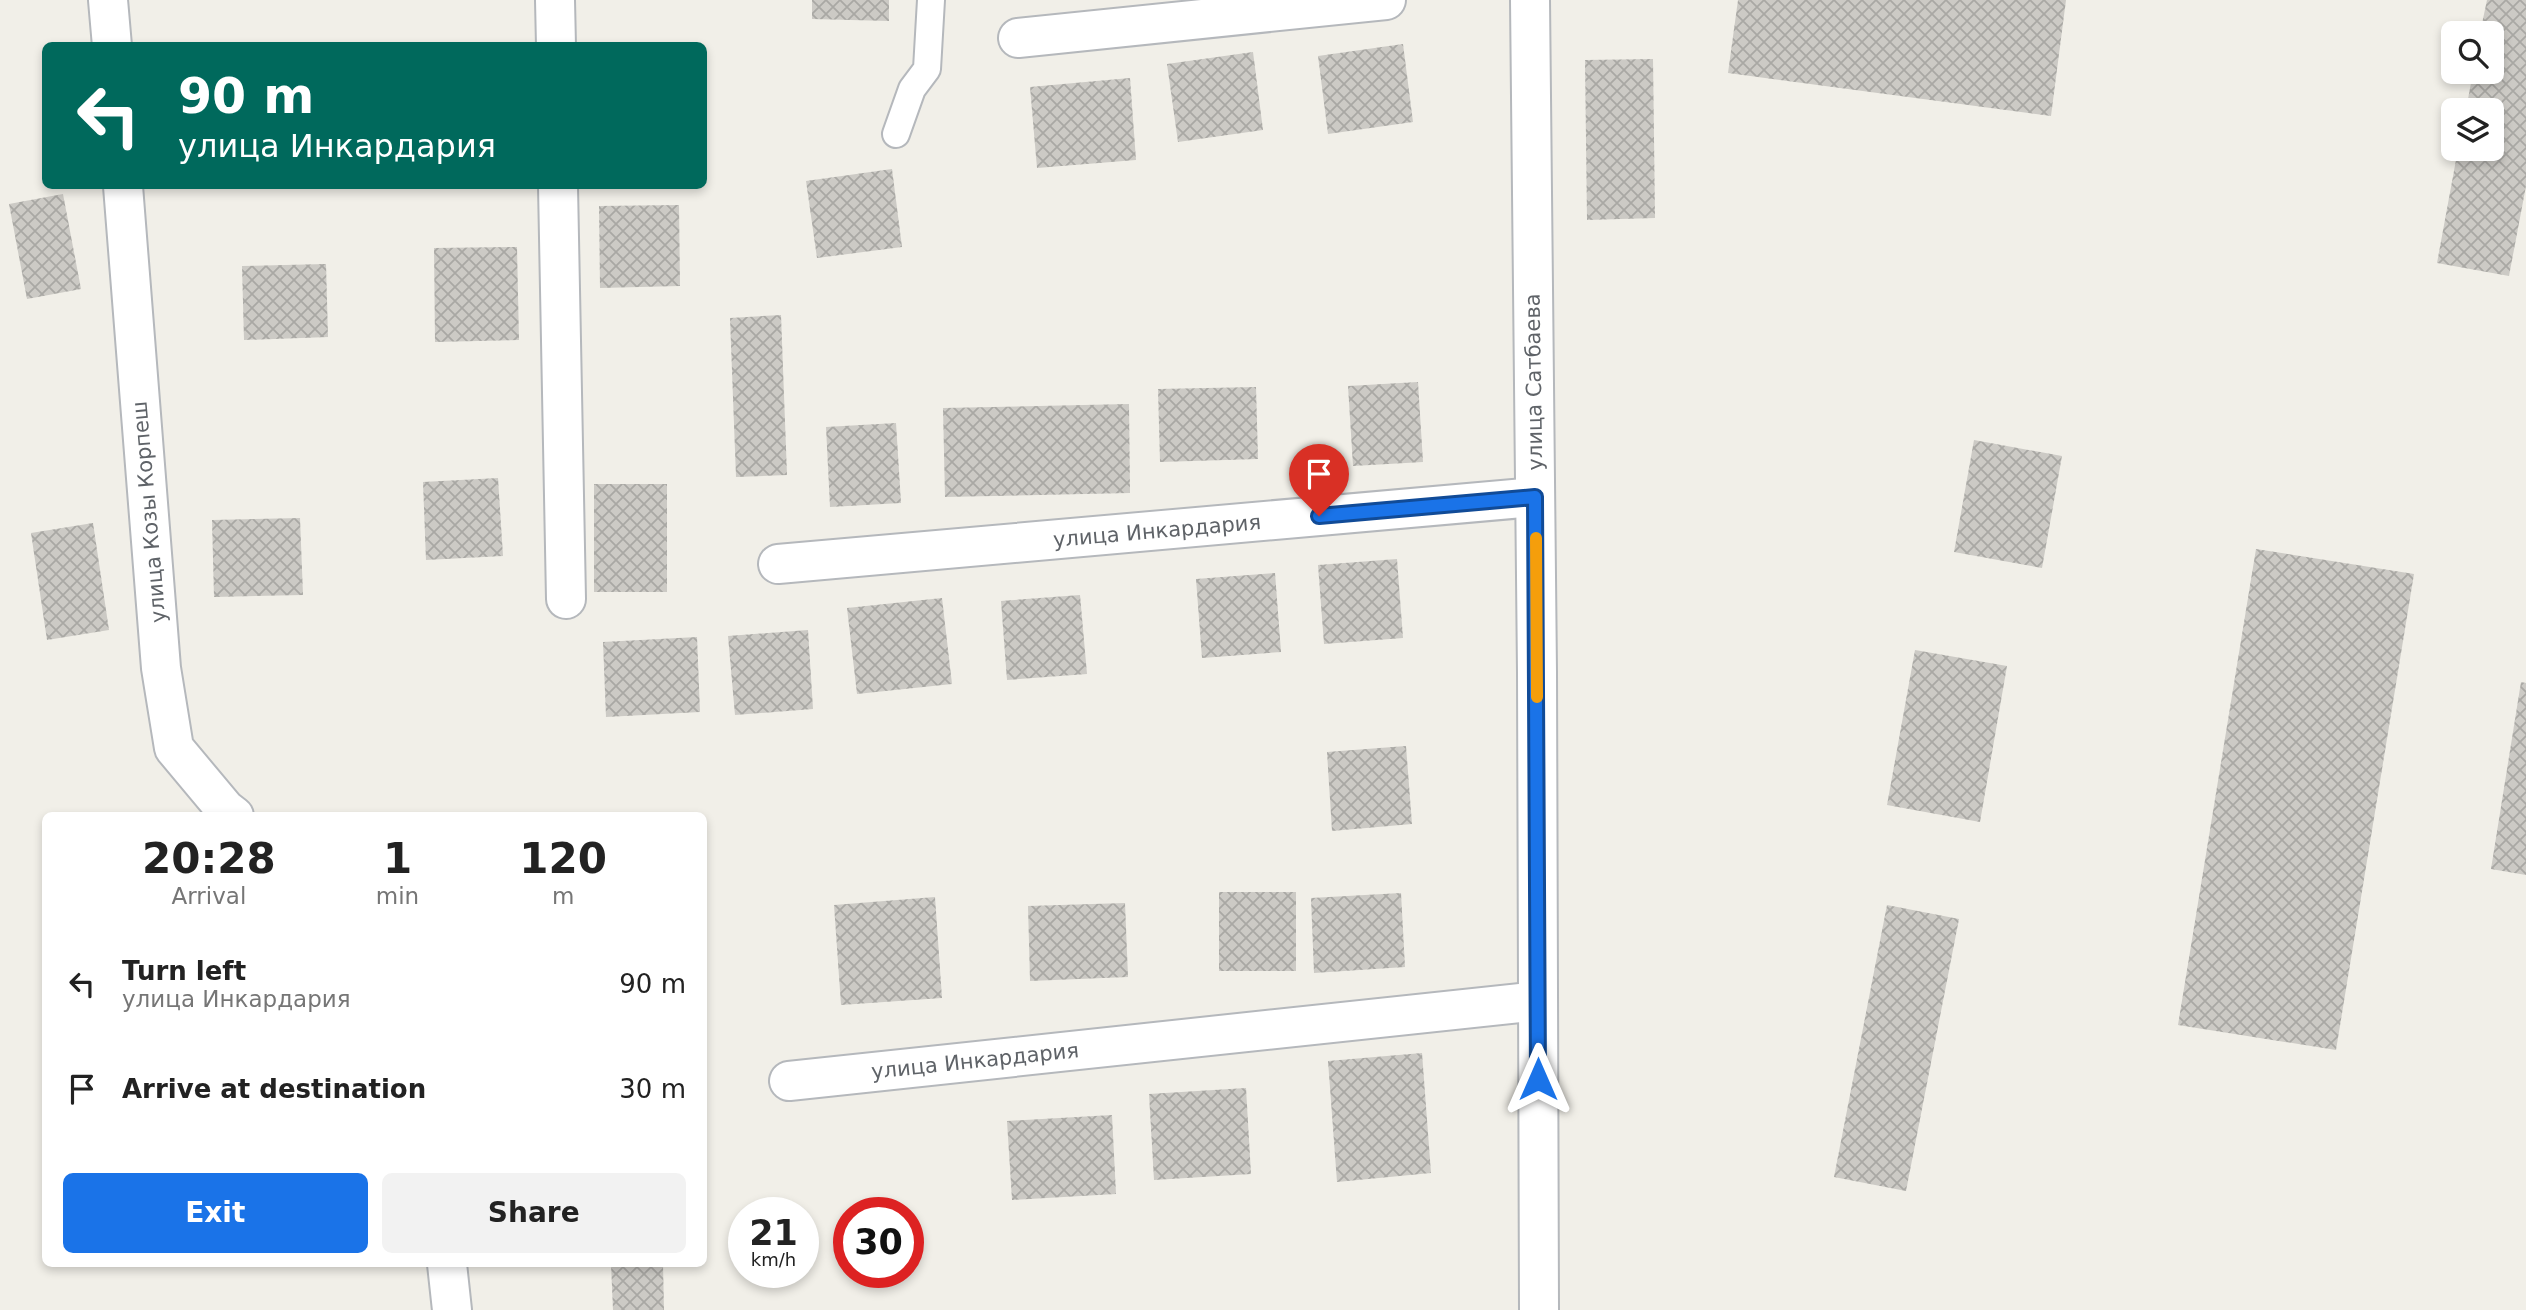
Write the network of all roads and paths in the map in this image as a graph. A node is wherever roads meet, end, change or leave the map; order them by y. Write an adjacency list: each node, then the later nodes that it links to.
1 (108, 0): 7 (street)
2 (555, 0): 8 (street)
3 (931, 0): 9 (lane)
4 (1386, 0): 6 (street)
5 (1530, 0): 12 (street, улица Сатбаева)
6 (1018, 38)
7 (112, 42)
8 (556, 42)
9 (896, 134)
10 (123, 189): 15 (street, улица Козы Корпеш)
11 (558, 189): 14 (street)
12 (1535, 497): 13 (street, улица Инкардария); 16 (street, улица Сатбаева)
13 (778, 564)
14 (566, 599)
15 (229, 812)
16 (1538, 1001): 17 (street, улица Инкардария); 20 (street, улица Сатбаева)
17 (789, 1081)
18 (447, 1267): 19 (street)
19 (452, 1310)
20 (1539, 1310)

